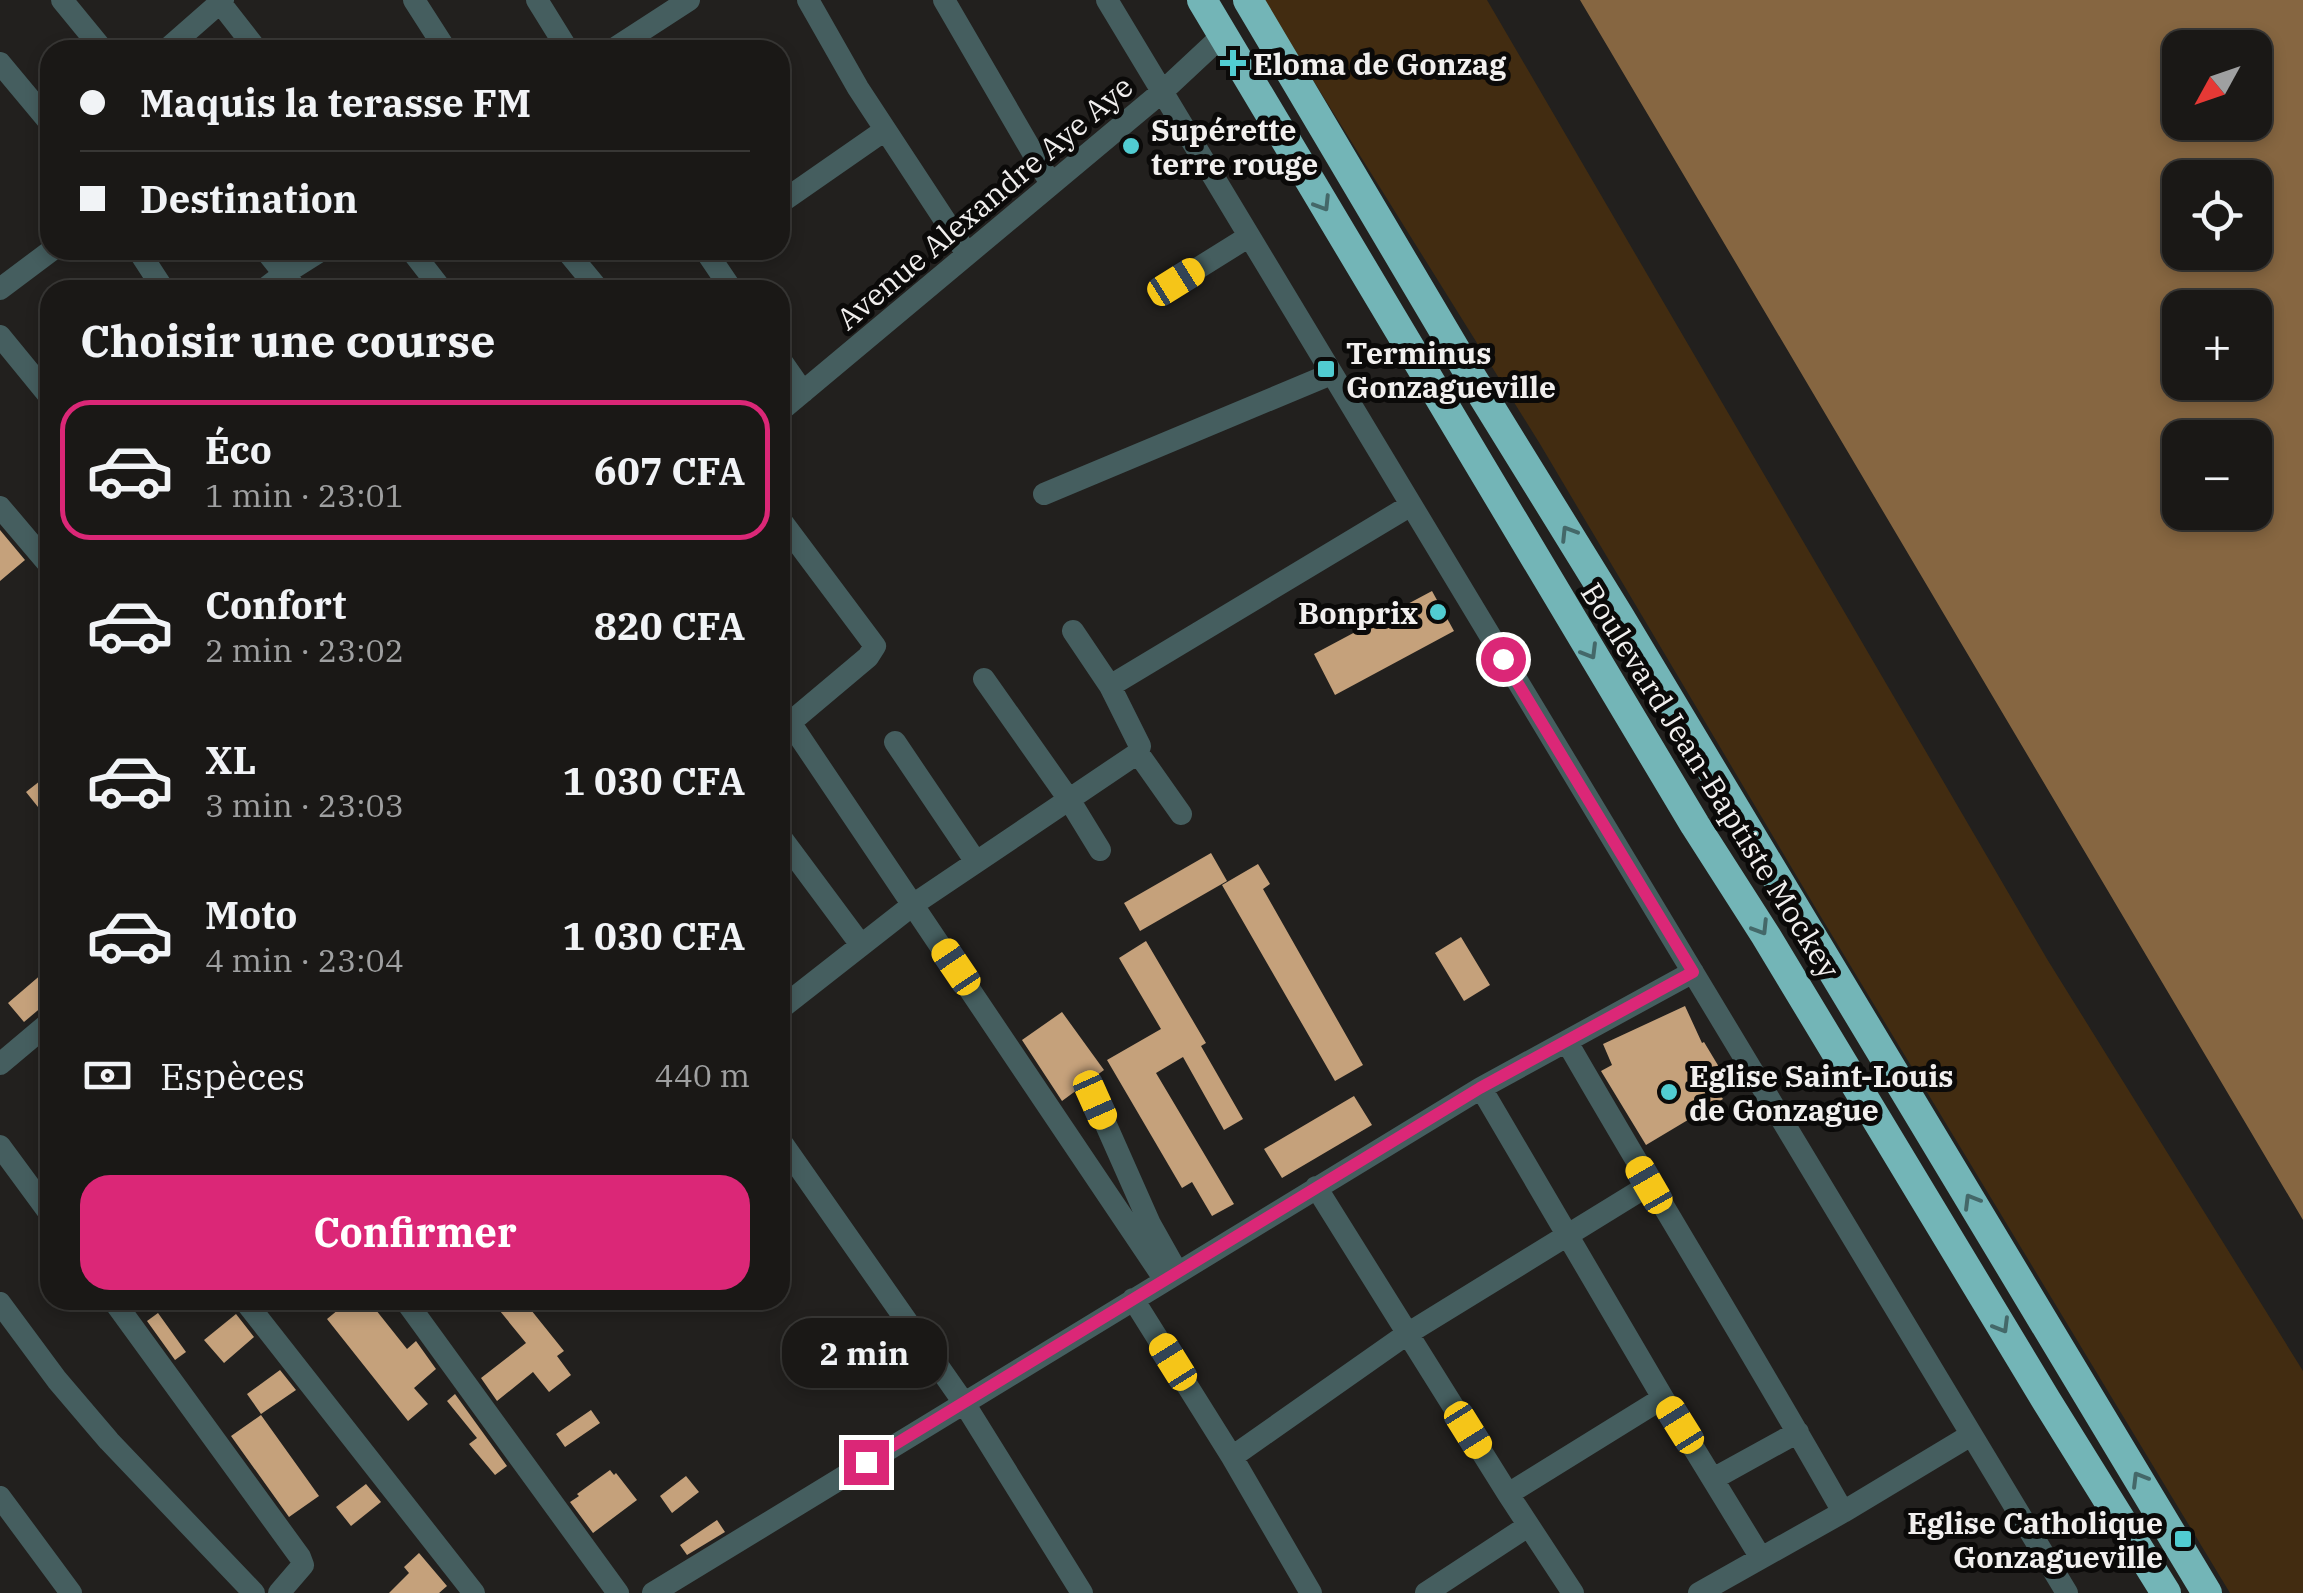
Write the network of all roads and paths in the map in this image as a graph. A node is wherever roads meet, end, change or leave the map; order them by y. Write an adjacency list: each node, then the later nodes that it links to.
1 (62, 0): 12 (street)
2 (414, 0): 15 (street)
3 (537, 0): 16 (street)
4 (689, 0): 17 (street)
5 (808, 0): 21 (street)
6 (944, 0): 22 (street)
7 (1107, 0): 19 (street)
8 (1202, 0): 11 (highway, Boulevard Jean-Baptiste Mockey)
9 (1248, 0): 106 (highway, Boulevard Jean-Baptiste Mockey, one-way to 9)
10 (221, 1): 13 (street); 14 (street)
11 (1223, 35): 19 (street, Avenue Alexandre Aye Aye); 105 (highway, Boulevard Jean-Baptiste Mockey, one-way to 105)
12 (95, 40)
13 (177, 40)
14 (250, 40)
15 (440, 40)
16 (562, 40)
17 (627, 40)
18 (0, 63): 20 (street)
19 (1162, 92): 22 (street, Avenue Alexandre Aye Aye); 24 (street)
20 (40, 111)
21 (885, 130): 23 (street); 25 (street)
22 (1052, 184): 25 (street, Avenue Alexandre Aye Aye)
23 (790, 196)
24 (1248, 238): 35 (street); 39 (street)
25 (966, 254): 41 (street, Avenue Alexandre Aye Aye)
26 (40, 259): 36 (street)
27 (273, 260): 31 (street)
28 (312, 260): 32 (street)
29 (419, 260): 33 (street)
30 (574, 260): 34 (street)
31 (289, 280)
32 (293, 280)
33 (434, 280)
34 (591, 280)
35 (1176, 282)
36 (0, 289)
37 (0, 336): 40 (street)
38 (790, 373): 41 (street)
39 (1331, 374): 43 (street); 44 (street)
40 (40, 385)
41 (803, 392): 42 (street, Avenue Alexandre Aye Aye)
42 (790, 403)
43 (1044, 494)
44 (1411, 504): 50 (street); 62 (street)
45 (0, 507): 47 (street)
46 (790, 532): 51 (street)
47 (40, 554)
48 (1073, 631): 50 (street)
49 (984, 679): 55 (street)
50 (1110, 686): 54 (street)
51 (790, 724)
52 (790, 735): 60 (street)
53 (895, 742): 59 (street)
54 (1138, 754): 55 (street); 56 (street)
55 (1070, 801): 58 (street); 59 (street)
56 (1181, 814)
57 (790, 850): 61 (street)
58 (1100, 850)
59 (976, 862): 60 (street)
60 (914, 904): 61 (street); 75 (street)
61 (861, 946): 63 (street)
62 (1693, 972): 65 (street); 85 (street)
63 (790, 1001)
64 (40, 1039): 66 (street)
65 (1567, 1042): 67 (street); 71 (street)
66 (0, 1064)
67 (1480, 1088): 72 (street); 74 (street)
68 (1095, 1100): 75 (street)
69 (0, 1146): 73 (street)
70 (790, 1154): 83 (street)
71 (1649, 1185): 74 (street); 84 (street)
72 (1316, 1187): 75 (street); 81 (street)
73 (40, 1200)
74 (1566, 1234): 81 (street); 82 (street)
75 (1171, 1276): 76 (street)
76 (1134, 1299): 83 (street); 86 (street)
77 (0, 1303): 94 (street)
78 (120, 1310): 95 (street)
79 (252, 1310): 96 (street)
80 (417, 1310): 97 (street)
81 (1407, 1334): 86 (street); 88 (street)
82 (1663, 1398): 87 (street); 88 (street)
83 (964, 1403): 98 (street); 99 (street)
84 (1798, 1432): 87 (street); 90 (street)
85 (1971, 1435): 90 (street); 104 (street)
86 (1232, 1457): 100 (street)
87 (1712, 1479): 92 (street)
88 (1508, 1494): 91 (street)
89 (0, 1497): 93 (street)
90 (1843, 1512): 92 (street)
91 (1528, 1526): 101 (street); 102 (street)
92 (1761, 1558): 103 (street)
93 (72, 1593)
94 (254, 1593)
95 (279, 1593)
96 (474, 1593)
97 (618, 1593)
98 (653, 1593)
99 (1082, 1593)
100 (1311, 1593)
101 (1426, 1593)
102 (1573, 1593)
103 (1699, 1593)
104 (2066, 1593)
105 (2166, 1593)
106 (2207, 1593)

